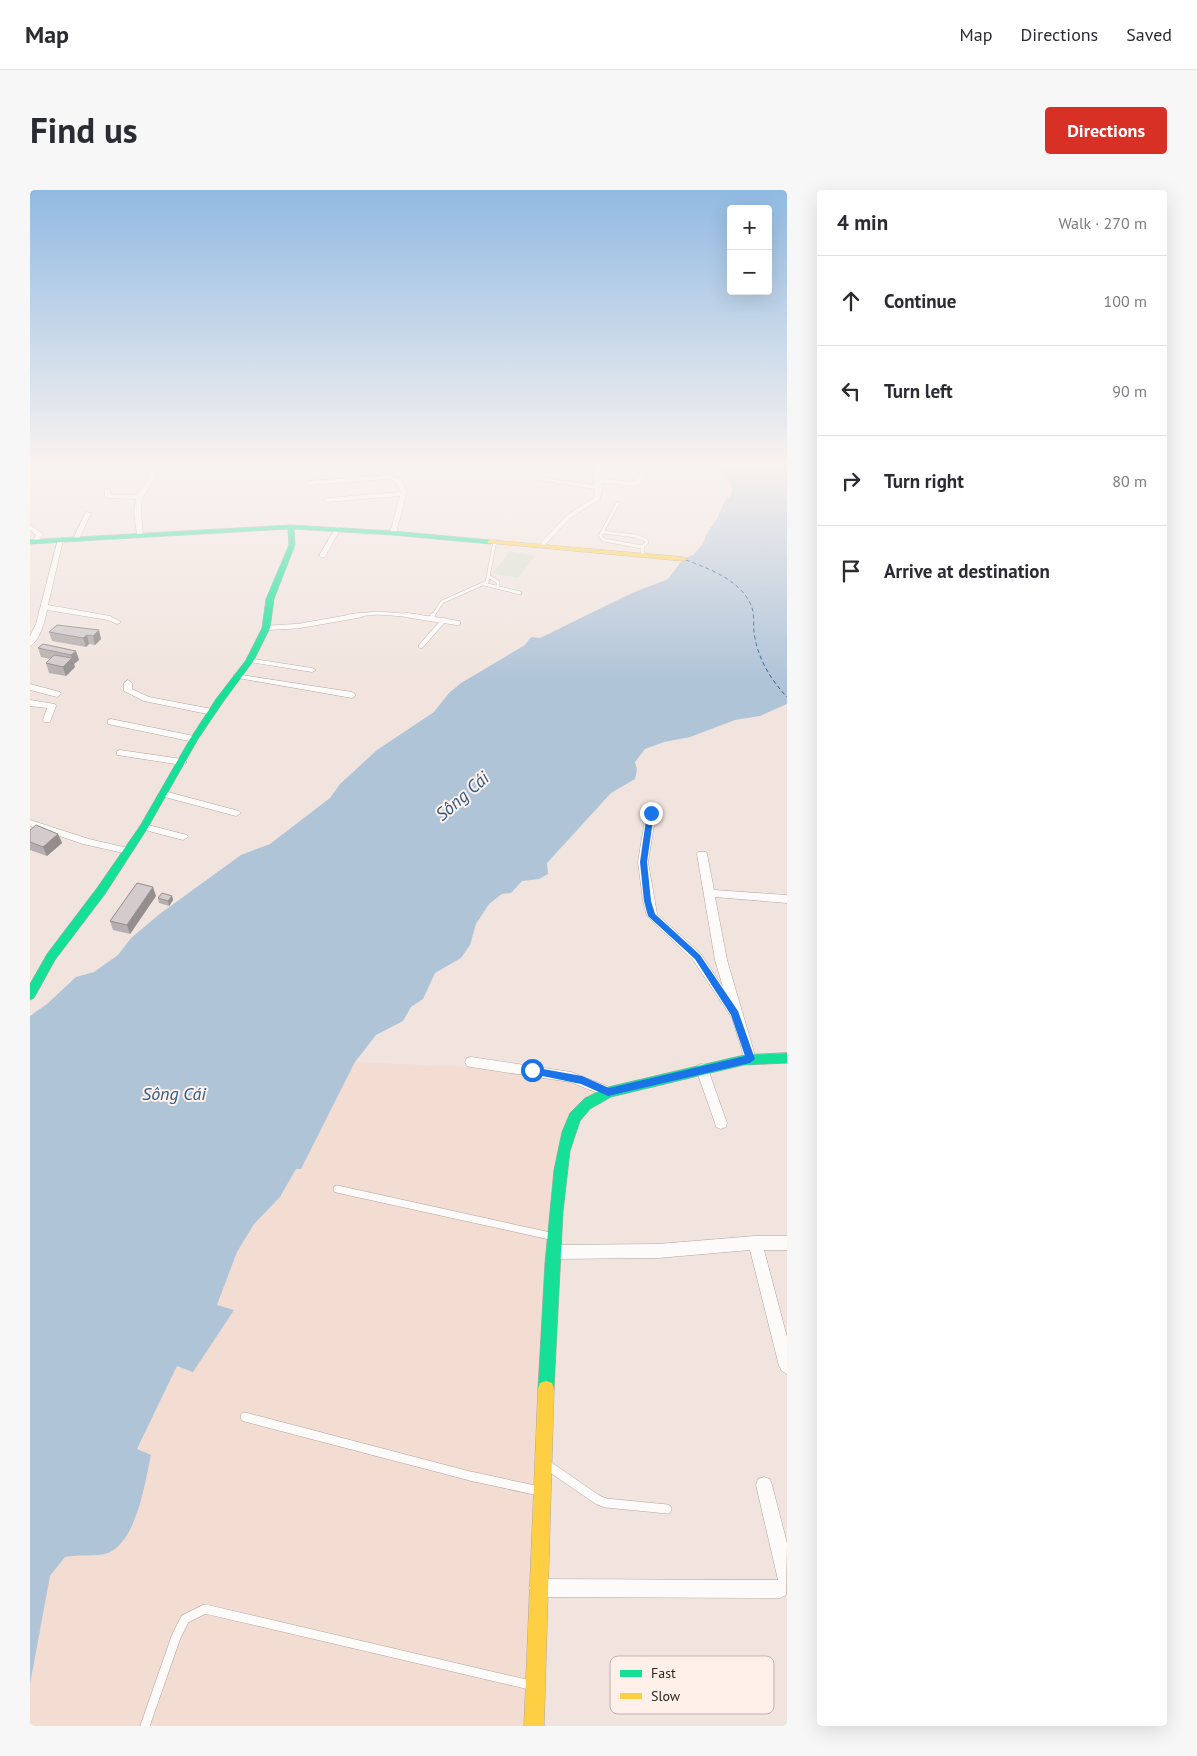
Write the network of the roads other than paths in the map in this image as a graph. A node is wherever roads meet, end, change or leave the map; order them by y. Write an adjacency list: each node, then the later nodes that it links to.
1 (113, 537): 8 (street)
2 (292, 537): 25 (street)
3 (334, 537): 14 (street)
4 (440, 537): 11 (street)
5 (550, 537): 12 (street)
6 (601, 537): 13 (lane)
7 (638, 537): 13 (lane)
8 (76, 539): 9 (street)
9 (60, 540): 10 (street); 20 (street)
10 (33, 541)
11 (495, 541): 12 (street); 16 (lane)
12 (542, 545): 13 (street)
13 (642, 551): 15 (street)
14 (323, 556)
15 (683, 559)
16 (490, 577): 17 (lane); 18 (lane)
17 (484, 584): 18 (lane); 21 (lane)
18 (498, 586): 19 (lane)
19 (520, 593)
20 (44, 606): 23 (street); 26 (street)
21 (431, 618): 22 (lane); 25 (lane)
22 (444, 620): 24 (lane); 27 (lane)
23 (117, 622)
24 (458, 624)
25 (266, 628): 28 (street)
26 (30, 644)
27 (421, 646)
28 (250, 660): 29 (street); 30 (street)
29 (312, 670)
30 (238, 676): 34 (street); 36 (street)
31 (128, 683): 36 (street)
32 (30, 687): 33 (street)
33 (57, 694)
34 (352, 695)
35 (30, 703): 37 (street)
36 (212, 712): 39 (street)
37 (47, 720)
38 (111, 722): 39 (street)
39 (194, 739): 41 (street)
40 (120, 753): 41 (street)
41 (182, 762): 42 (street)
42 (164, 794): 43 (street); 46 (street)
43 (236, 812)
44 (651, 813): 53 (street)
45 (30, 823): 48 (street)
46 (144, 826): 47 (street); 48 (street)
47 (182, 837)
48 (128, 851): 52 (street)
49 (702, 854): 50 (street)
50 (709, 893): 51 (street); 53 (street)
51 (787, 899)
52 (30, 995)
53 (735, 1014): 55 (street)
54 (787, 1058): 55 (street)
55 (750, 1059): 57 (street)
56 (471, 1062): 58 (street)
57 (702, 1069): 58 (street); 59 (street)
58 (608, 1092): 61 (street)
59 (720, 1123)
60 (337, 1189): 61 (lane)
61 (553, 1237): 64 (street)
62 (755, 1243): 63 (street); 64 (street); 65 (street)
63 (787, 1243)
64 (553, 1252): 68 (street)
65 (784, 1344): 66 (street)
66 (787, 1366)
67 (245, 1417): 70 (lane)
68 (544, 1462): 70 (street); 71 (lane)
69 (764, 1484): 72 (street)
70 (542, 1491): 74 (street)
71 (667, 1508)
72 (787, 1580): 73 (street)
73 (787, 1586): 74 (street)
74 (538, 1588): 75 (street)
75 (535, 1686): 76 (lane); 77 (street)
76 (145, 1726)
77 (534, 1726)

